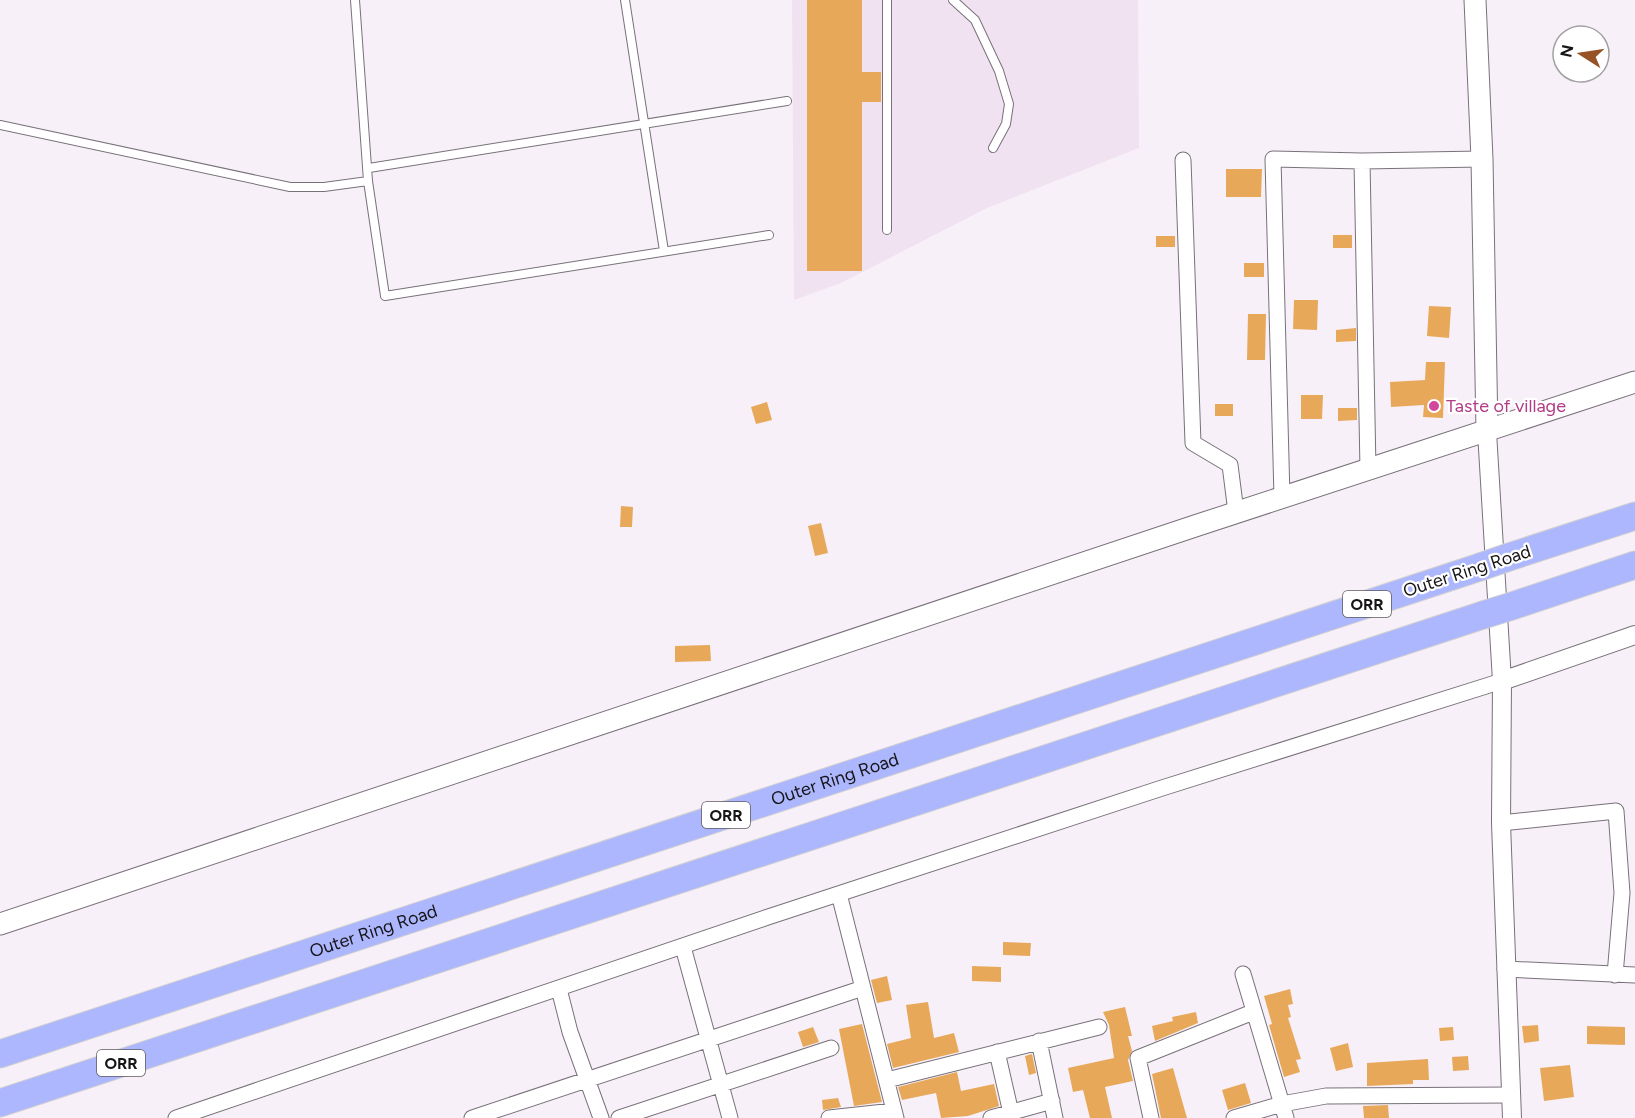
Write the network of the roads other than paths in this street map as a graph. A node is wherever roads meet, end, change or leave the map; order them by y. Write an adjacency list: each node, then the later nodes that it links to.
1 (355, 0): 13 (lane)
2 (625, 0): 8 (lane)
3 (887, 0): 15 (lane)
4 (953, 0): 9 (lane)
5 (1475, 0): 10 (main road)
6 (787, 101): 8 (lane)
7 (0, 124): 14 (lane)
8 (644, 124): 13 (lane); 17 (lane)
9 (993, 148)
10 (1482, 159): 12 (street); 19 (main road)
11 (1183, 160): 22 (street)
12 (1362, 161): 20 (street); 21 (street)
13 (369, 168): 14 (lane)
14 (368, 181): 17 (lane)
15 (887, 230)
16 (769, 235): 17 (lane)
17 (664, 251)
18 (1635, 382): 19 (main road)
19 (1487, 432): 20 (main road); 26 (street)
20 (1368, 469): 21 (main road)
21 (1282, 497): 22 (main road)
22 (1236, 512): 29 (main road)
23 (1635, 516): 43 (highway, Outer Ring Road / ORR, bridge)
24 (1635, 565): 49 (highway, ORR, bridge)
25 (1635, 635): 26 (street)
26 (1502, 681): 27 (street); 28 (street)
27 (1501, 823): 31 (street); 33 (street)
28 (839, 894): 30 (street); 36 (street)
29 (0, 924)
30 (683, 947): 35 (street); 39 (street)
31 (1505, 969): 33 (street); 47 (street)
32 (1243, 974): 37 (street)
33 (1615, 975): 34 (street)
34 (1635, 975)
35 (559, 988): 44 (street); 51 (street)
36 (863, 988): 39 (street); 45 (street)
37 (1253, 1012): 50 (street); 62 (street)
38 (1099, 1027): 40 (street)
39 (709, 1040): 44 (street); 46 (street)
40 (1039, 1041): 42 (street); 48 (street)
41 (831, 1048): 46 (street)
42 (997, 1052): 45 (street); 52 (street)
43 (0, 1054)
44 (587, 1079): 55 (street); 56 (street)
45 (887, 1080): 53 (street)
46 (721, 1084): 57 (street); 58 (street)
47 (1510, 1095): 50 (street); 64 (street)
48 (1052, 1101): 52 (street); 61 (street)
49 (0, 1103)
50 (1284, 1111): 63 (street)
51 (209, 1112): 54 (street)
52 (1011, 1113): 60 (street)
53 (895, 1115): 59 (street)
54 (176, 1118)
55 (472, 1118)
56 (601, 1118)
57 (619, 1118)
58 (730, 1118)
59 (829, 1118)
60 (991, 1118)
61 (1055, 1118)
62 (1151, 1118)
63 (1234, 1118)
64 (1512, 1118)

